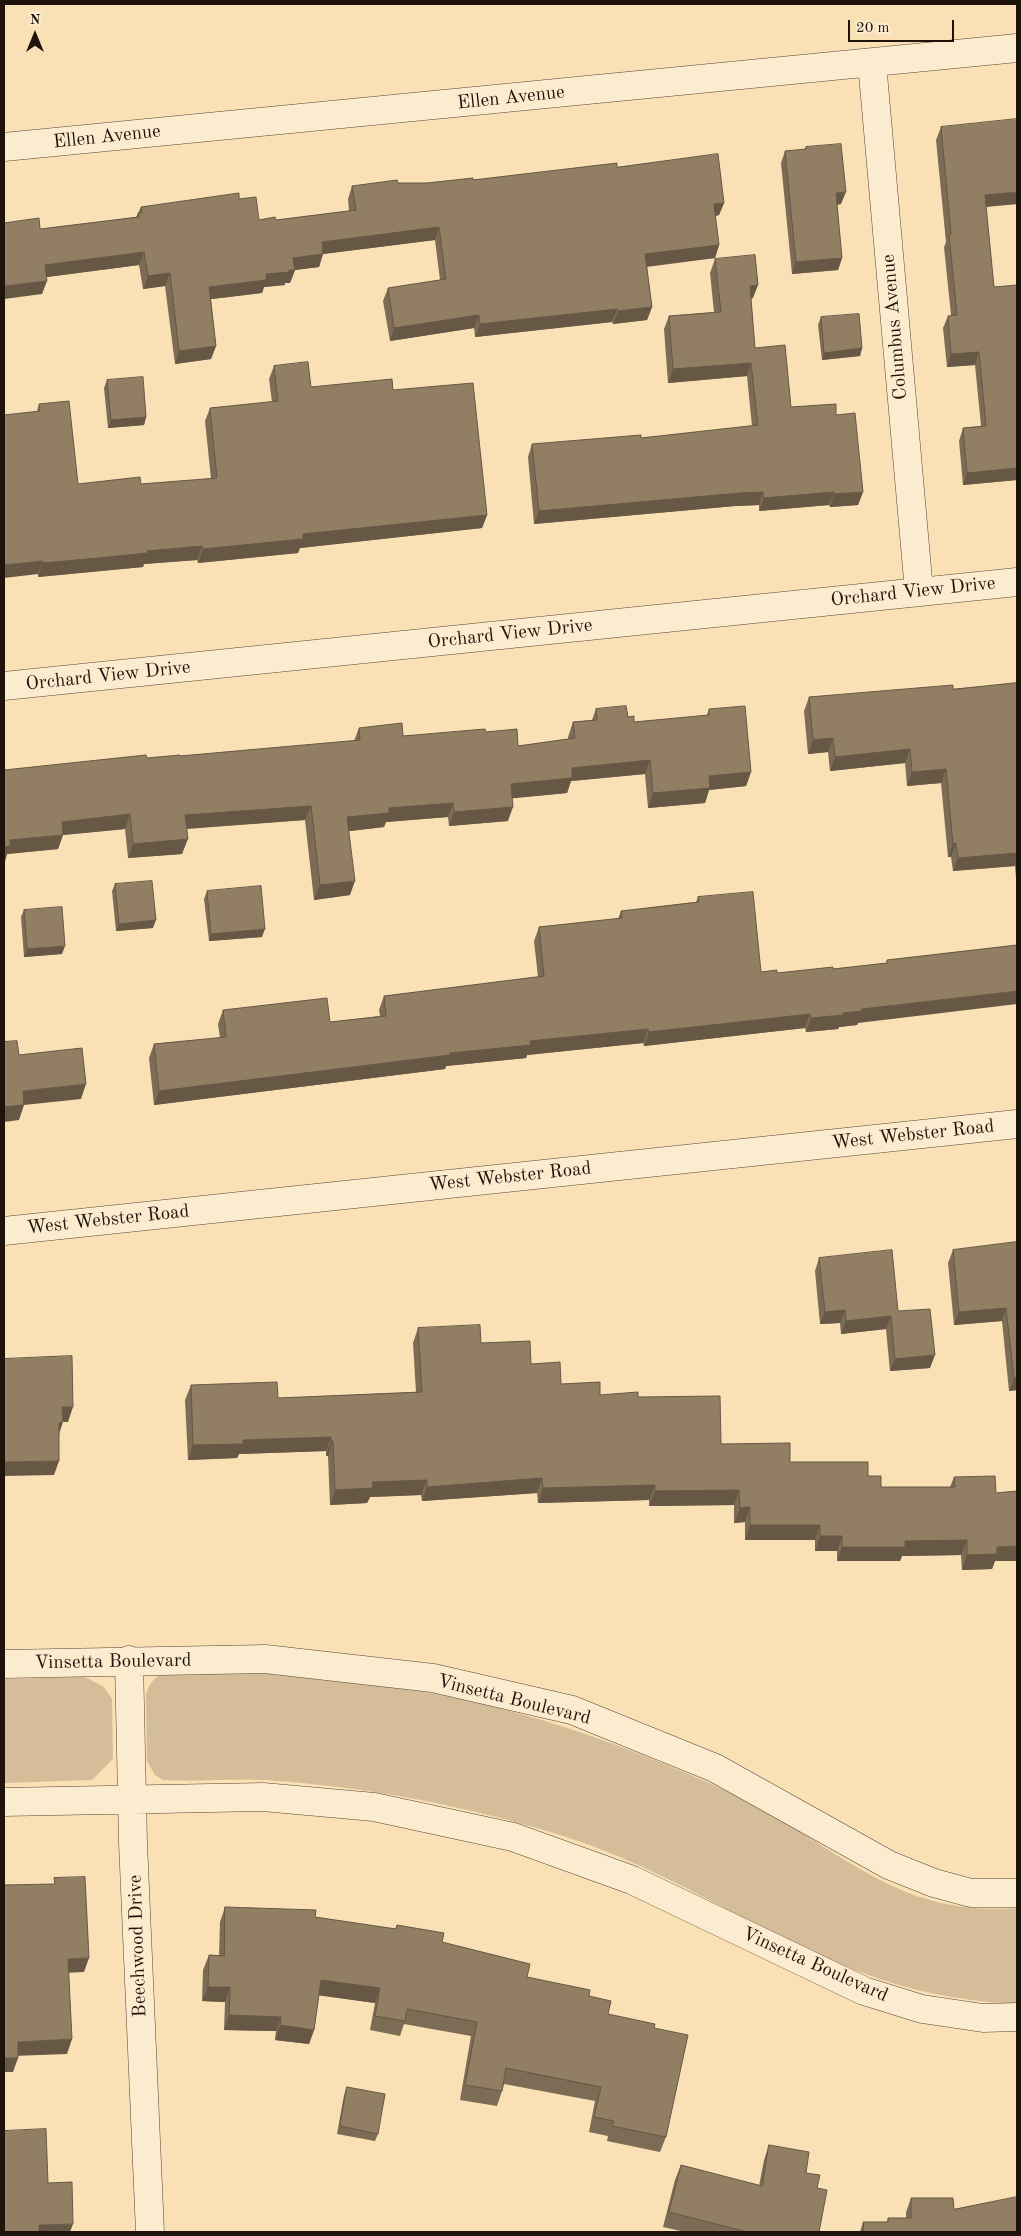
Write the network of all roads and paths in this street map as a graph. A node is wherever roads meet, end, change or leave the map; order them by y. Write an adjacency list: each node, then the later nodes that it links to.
1 (1017, 48): 2 (street, Ellen Avenue)
2 (872, 62): 3 (street, Ellen Avenue); 5 (street, Columbus Avenue)
3 (4, 147)
4 (1017, 582): 5 (street, Orchard View Drive)
5 (919, 591): 6 (street, Orchard View Drive)
6 (4, 686)
7 (1017, 1124): 8 (street, West Webster Road)
8 (4, 1231)
9 (129, 1660): 10 (street, Vinsetta Boulevard); 11 (street, Beechwood Drive); 13 (street, Vinsetta Boulevard)
10 (4, 1664)
11 (132, 1798): 12 (street, Vinsetta Boulevard); 14 (street, Vinsetta Boulevard); 15 (street, Beechwood Drive)
12 (4, 1802)
13 (1017, 1892)
14 (1017, 2018)
15 (150, 2232)

